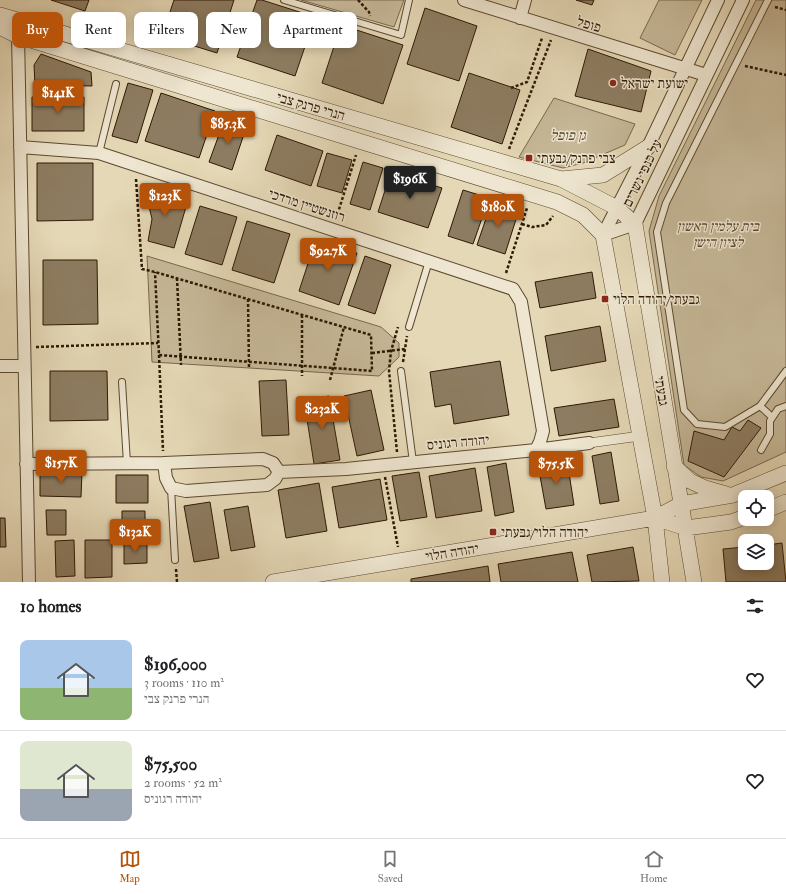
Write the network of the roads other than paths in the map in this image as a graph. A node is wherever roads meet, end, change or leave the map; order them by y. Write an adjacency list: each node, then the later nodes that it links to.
1 (284, 0): 2 (lane)
2 (409, 0)
3 (464, 0): 9 (street, פופל)
4 (525, 0): 9 (street)
5 (718, 0): 14 (street, על כנפי נשרים)
6 (744, 0): 15 (street, על כנפי נשרים)
7 (768, 0): 31 (lane)
8 (0, 15): 20 (street, הנרי פרנק צבי)
9 (520, 18): 14 (street, פופל)
10 (0, 27): 11 (street, הנרי פרנק צבי)
11 (12, 33)
12 (18, 48): 18 (street)
13 (57, 48): 23 (street, הנרי פרנק צבי)
14 (686, 69): 15 (street, פופל); 17 (street, על כנפי נשרים)
15 (706, 75): 22 (street, על כנפי נשרים)
16 (116, 84): 19 (lane)
17 (648, 147): 20 (street); 21 (street, על כנפי נשרים)
18 (20, 148): 19 (street, רוזנשטיין מרדכי); 27 (street)
19 (99, 153): 24 (street, רוזנשטיין מרדכי)
20 (561, 180): 21 (street, הנרי פרנק צבי)
21 (617, 208): 22 (street); 23 (street, על כנפי נשרים)
22 (635, 224): 23 (street, על כנפי נשרים); 42 (street, גבעתי)
23 (603, 235): 34 (street)
24 (429, 261): 25 (lane); 36 (street, רוזנשטיין מרדכי)
25 (409, 327)
26 (0, 366): 27 (street)
27 (24, 366): 41 (street)
28 (402, 371): 38 (lane)
29 (786, 371): 31 (lane)
30 (122, 382): 39 (lane)
31 (760, 406): 33 (lane)
32 (786, 406): 33 (lane)
33 (772, 417): 37 (lane)
34 (640, 436): 35 (street, יהודה רגוניס); 50 (street)
35 (589, 443): 36 (street, יהודה רגוניס)
36 (536, 450): 38 (street, יהודה רגוניס)
37 (761, 450)
38 (413, 462): 43 (street, יהודה רגוניס)
39 (127, 463): 40 (street); 41 (street)
40 (164, 463): 43 (street); 45 (street)
41 (26, 464): 54 (street)
42 (674, 466): 46 (street); 48 (street, גבעתי)
43 (279, 472): 45 (street)
44 (786, 473): 46 (street)
45 (171, 488): 53 (lane)
46 (733, 496): 48 (street)
47 (786, 502): 49 (street)
48 (681, 504): 50 (street); 52 (street, גבעתי)
49 (774, 507)
50 (655, 518): 52 (street); 55 (street, יהודה הלוי); 56 (street)
51 (738, 520): 52 (street)
52 (686, 528): 57 (street, גבעתי)
53 (175, 560)
54 (28, 582)
55 (273, 582)
56 (662, 582)
57 (694, 582)

